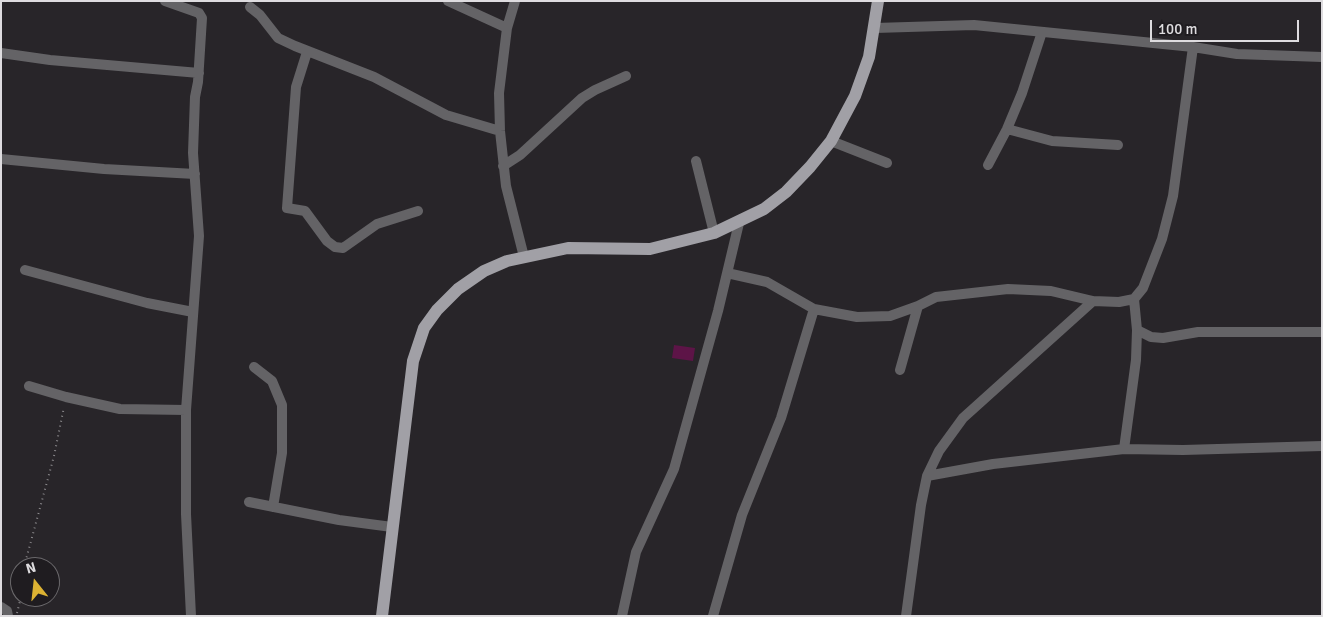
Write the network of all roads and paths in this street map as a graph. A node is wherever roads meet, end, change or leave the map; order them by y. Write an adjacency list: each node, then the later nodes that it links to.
1 (165, 1): 13 (street)
2 (448, 1): 6 (street)
3 (515, 1): 6 (street)
4 (878, 1): 7 (main road)
5 (250, 7): 10 (street)
6 (506, 28): 16 (street)
7 (875, 28): 8 (street); 17 (main road)
8 (1042, 32): 9 (street); 15 (street)
9 (1193, 47): 12 (street); 31 (street)
10 (307, 52): 16 (street); 25 (street)
11 (1, 53): 13 (street)
12 (1322, 57)
13 (199, 73): 24 (street)
14 (626, 76): 23 (street)
15 (1006, 129): 18 (street); 22 (street)
16 (500, 131): 23 (street)
17 (831, 141): 21 (street); 26 (main road)
18 (1118, 145)
19 (1, 159): 24 (street)
20 (696, 161): 27 (street)
21 (887, 163)
22 (988, 165)
23 (503, 166): 28 (street)
24 (195, 174): 35 (street)
25 (418, 211)
26 (739, 223): 27 (main road); 30 (street)
27 (714, 233): 28 (main road)
28 (524, 257): 48 (main road)
29 (25, 270): 35 (street)
30 (728, 273): 34 (street); 54 (street)
31 (1134, 298): 32 (street); 36 (street)
32 (1093, 301): 33 (street); 45 (street)
33 (918, 306): 34 (street); 39 (street)
34 (814, 309): 55 (street)
35 (193, 312): 42 (street)
36 (1137, 330): 37 (street); 44 (street)
37 (1322, 332)
38 (254, 367): 47 (street)
39 (900, 370)
40 (29, 386): 41 (street)
41 (66, 397): 42 (street); 49 (path)
42 (186, 410): 52 (street)
43 (1322, 446): 44 (street)
44 (1124, 449): 45 (street)
45 (927, 476): 56 (street)
46 (249, 502): 47 (street)
47 (273, 507): 48 (street)
48 (392, 527): 53 (main road)
49 (27, 557)
50 (1, 607): 51 (street)
51 (8, 616)
52 (191, 616)
53 (382, 616)
54 (622, 616)
55 (713, 616)
56 (906, 616)

